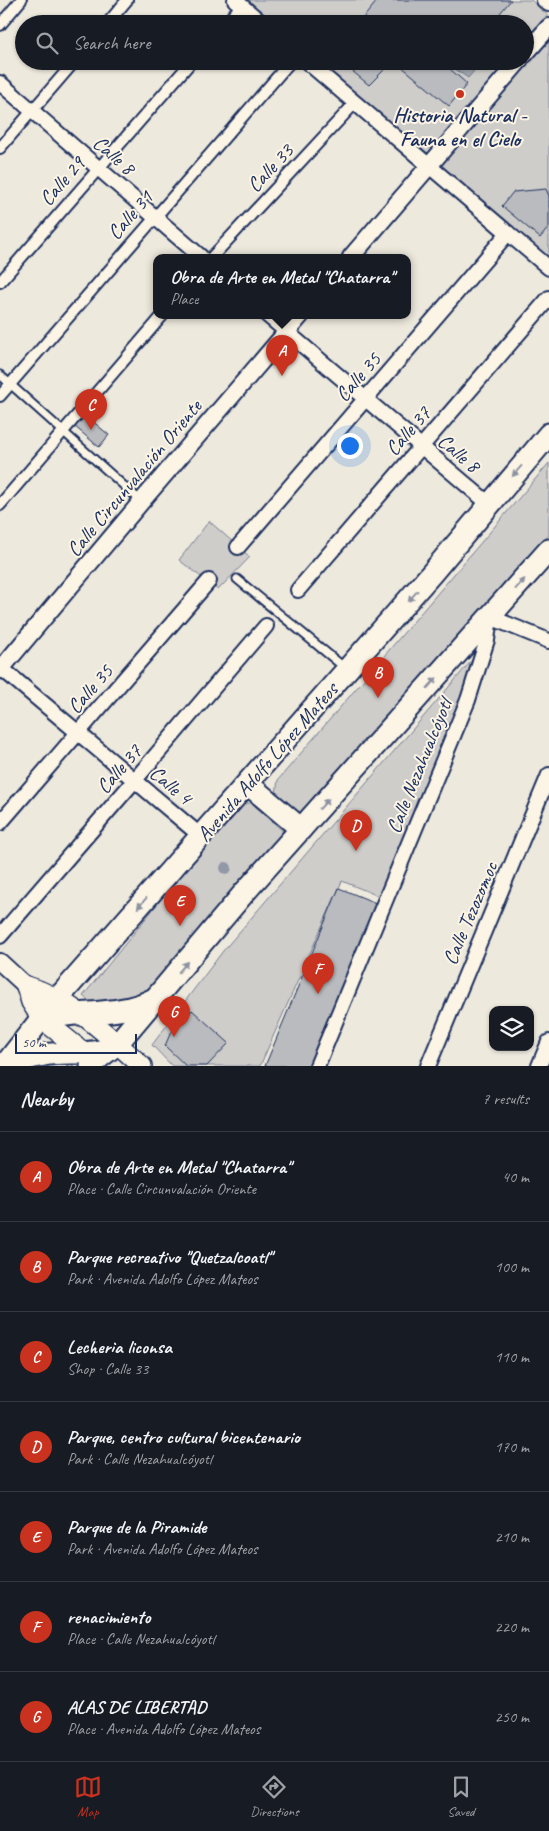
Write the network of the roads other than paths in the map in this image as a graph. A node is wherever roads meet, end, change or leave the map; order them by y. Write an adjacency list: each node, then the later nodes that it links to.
1 (21, 0): 9 (street)
2 (127, 0): 6 (street)
3 (546, 0): 5 (street)
4 (238, 3): 7 (street); 8 (street)
5 (549, 3)
6 (114, 15)
7 (231, 15)
8 (252, 15)
9 (0, 25)
10 (549, 27): 11 (street)
11 (534, 44)
12 (67, 70): 19 (street)
13 (184, 70): 22 (street, Calle 29)
14 (283, 70): 23 (street, Calle 31)
15 (316, 70): 18 (street)
16 (511, 70): 21 (street)
17 (0, 83): 19 (street, Calle 8)
18 (354, 103): 21 (street); 26 (street, Calle 33)
19 (33, 111): 20 (street); 22 (street, Calle 8)
20 (0, 148)
21 (429, 166): 24 (street); 27 (street)
22 (98, 168): 23 (street, Calle 8); 29 (street, Calle 29)
23 (154, 216): 25 (street, Calle 8); 36 (street, Calle 31)
24 (508, 233): 28 (street); 38 (street, Calle 35)
25 (198, 254)
26 (215, 254)
27 (354, 254)
28 (549, 268)
29 (0, 282)
30 (549, 298): 41 (street, Calle 37)
31 (160, 319): 39 (street)
32 (272, 319): 34 (street, Calle 8)
33 (298, 319): 34 (street, Calle Circunvalación Oriente)
34 (287, 332): 38 (street, Calle 8); 42 (street, Calle Circunvalación Oriente)
35 (0, 375): 36 (lane)
36 (10, 384): 37 (street, Calle 31); 39 (lane)
37 (0, 396)
38 (365, 399): 41 (street, Calle 8); 45 (street, Calle 35)
39 (63, 432): 42 (lane); 44 (street)
40 (549, 434): 43 (main road, Avenida Adolfo López Mateos, one-way to 43)
41 (421, 447): 43 (street, Calle 8); 49 (street, Calle 37)
42 (141, 502): 53 (street, Calle Circunvalación Oriente)
43 (489, 504): 54 (main road, Avenida Adolfo López Mateos, one-way to 54)
44 (0, 505)
45 (238, 547)
46 (549, 550): 50 (main road, one-way to 46)
47 (237, 579): 54 (lane)
48 (209, 581): 55 (street, Calle 35)
49 (298, 590)
50 (490, 617): 52 (street); 60 (main road, one-way to 50); 74 (street, Calle Nezahualcóyotl)
51 (266, 626): 57 (street, Calle 37)
52 (549, 641)
53 (1, 668): 55 (street, Calle 4)
54 (348, 670): 58 (main road, Avenida Adolfo López Mateos)
55 (78, 734): 57 (street, Calle 4); 59 (street, Calle 35)
56 (549, 775): 75 (street, Calle Tezozomoc)
57 (134, 781): 61 (street, Calle 4); 62 (street, Calle 37)
58 (248, 784): 60 (main road); 61 (main road, Avenida Adolfo López Mateos)
59 (0, 823)
60 (300, 829): 65 (main road, one-way to 60)
61 (202, 837): 66 (main road, Avenida Adolfo López Mateos, one-way to 66)
62 (0, 936)
63 (0, 962): 64 (street)
64 (26, 986): 66 (main road); 68 (main road)
65 (157, 998): 67 (main road); 70 (main road)
66 (58, 999): 67 (main road); 68 (main road, Avenida Adolfo López Mateos)
67 (81, 1014): 68 (main road); 70 (main road)
68 (42, 1019): 71 (main road); 72 (main road, Avenida Adolfo López Mateos)
69 (549, 1042): 76 (street)
70 (118, 1044): 71 (main road); 73 (main road)
71 (93, 1062): 72 (main road)
72 (5, 1066)
73 (142, 1066)
74 (317, 1066)
75 (428, 1066)
76 (539, 1066)

